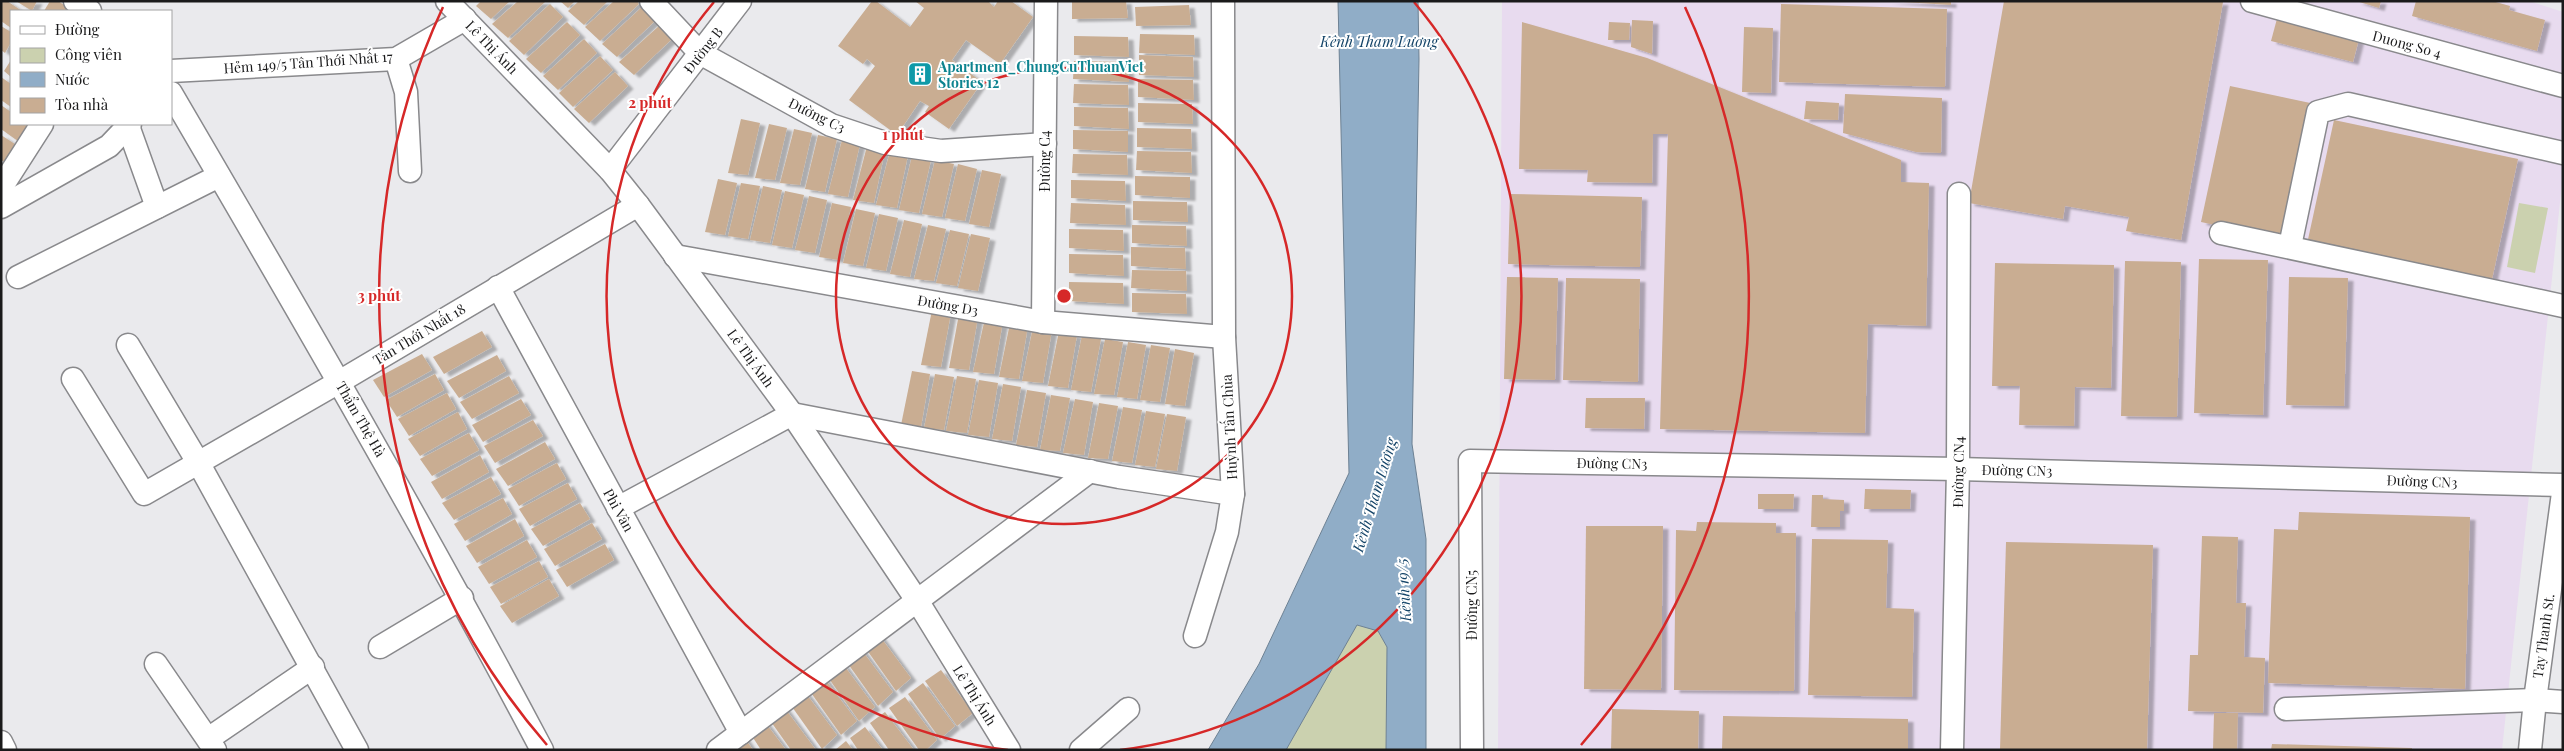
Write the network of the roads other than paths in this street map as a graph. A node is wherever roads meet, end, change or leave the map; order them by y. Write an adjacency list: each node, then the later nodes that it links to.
1 (75, 1): 8 (street)
2 (448, 1): 9 (street, Lê Thị Ánh)
3 (651, 1): 10 (street, Đường C3)
4 (740, 1): 10 (street, Đường B)
5 (1046, 1): 17 (street, Đường C4)
6 (1223, 1): 34 (street, Huỳnh Tấn Chùa)
7 (2252, 2): 13 (street, Duong So 4)
8 (88, 10)
9 (465, 19): 11 (street, Hẻm 149/5 Tân Thới Nhất 17); 19 (street, Lê Thị Ánh)
10 (700, 53): 17 (street, Đường C3); 19 (street, Đường B)
11 (396, 59): 12 (street, Hẻm 149/5 Tân Thới Nhất 17); 20 (street)
12 (172, 71)
13 (2563, 86)
14 (172, 95): 21 (street, Thẩm Thệ Hà)
15 (41, 125): 22 (street)
16 (129, 125): 25 (street); 26 (street)
17 (1045, 144): 33 (street, Đường C4)
18 (2563, 152): 28 (street)
19 (610, 170): 24 (street, Lê Thị Ánh)
20 (410, 171)
21 (219, 176): 26 (street); 37 (street, Thẩm Thệ Hà)
22 (1, 188)
23 (1959, 194): 41 (street, Đường CN4)
24 (638, 205): 29 (street, Lê Thị Ánh); 31 (street, Tân Thới Nhất 18)
25 (1, 207)
26 (157, 207): 30 (street)
27 (2221, 233): 28 (street)
28 (2290, 246): 32 (street)
29 (675, 256): 33 (street, Đường D3); 38 (street, Lê Thị Ánh)
30 (18, 277)
31 (498, 287): 37 (street, Tân Thới Nhất 18); 46 (street, Phi Vân)
32 (2563, 306)
33 (1043, 322): 34 (street, Đường D3)
34 (1224, 337): 45 (street, Huỳnh Tấn Chùa)
35 (128, 345): 40 (street)
36 (73, 379): 40 (street, Tân Thới Nhất 18)
37 (339, 382): 40 (street, Tân Thới Nhất 18); 47 (street, Thẩm Thệ Hà)
38 (792, 414): 42 (street, Huỳnh Tấn Chùa); 46 (street); 48 (street, Lê Thị Ánh)
39 (1470, 460): 41 (street, Đường CN3); 66 (street, Đường CN5)
40 (199, 464): 52 (street)
41 (1958, 469): 43 (street, Đường CN3); 67 (street, Đường CN4)
42 (1090, 471): 45 (street, Huỳnh Tấn Chùa); 48 (street)
43 (2563, 485)
44 (2563, 493): 53 (street, Tay Thanh St.)
45 (1233, 494): 49 (street)
46 (618, 508): 57 (street, Phi Vân)
47 (462, 598): 50 (street); 62 (street, Thẩm Thệ Hà)
48 (918, 602): 57 (street); 64 (street, Lê Thị Ánh)
49 (1195, 636)
50 (380, 647)
51 (156, 664): 59 (street)
52 (313, 667): 59 (street); 61 (street)
53 (2534, 700): 54 (street); 56 (street); 68 (street, Tay Thanh St.)
54 (2563, 702)
55 (1128, 709): 65 (street)
56 (2286, 709)
57 (741, 733): 63 (street)
58 (1, 742): 60 (street)
59 (212, 745)
60 (5, 750)
61 (357, 750)
62 (542, 750)
63 (718, 750)
64 (1009, 750)
65 (1081, 750)
66 (1472, 750)
67 (1952, 750)
68 (2530, 750)

